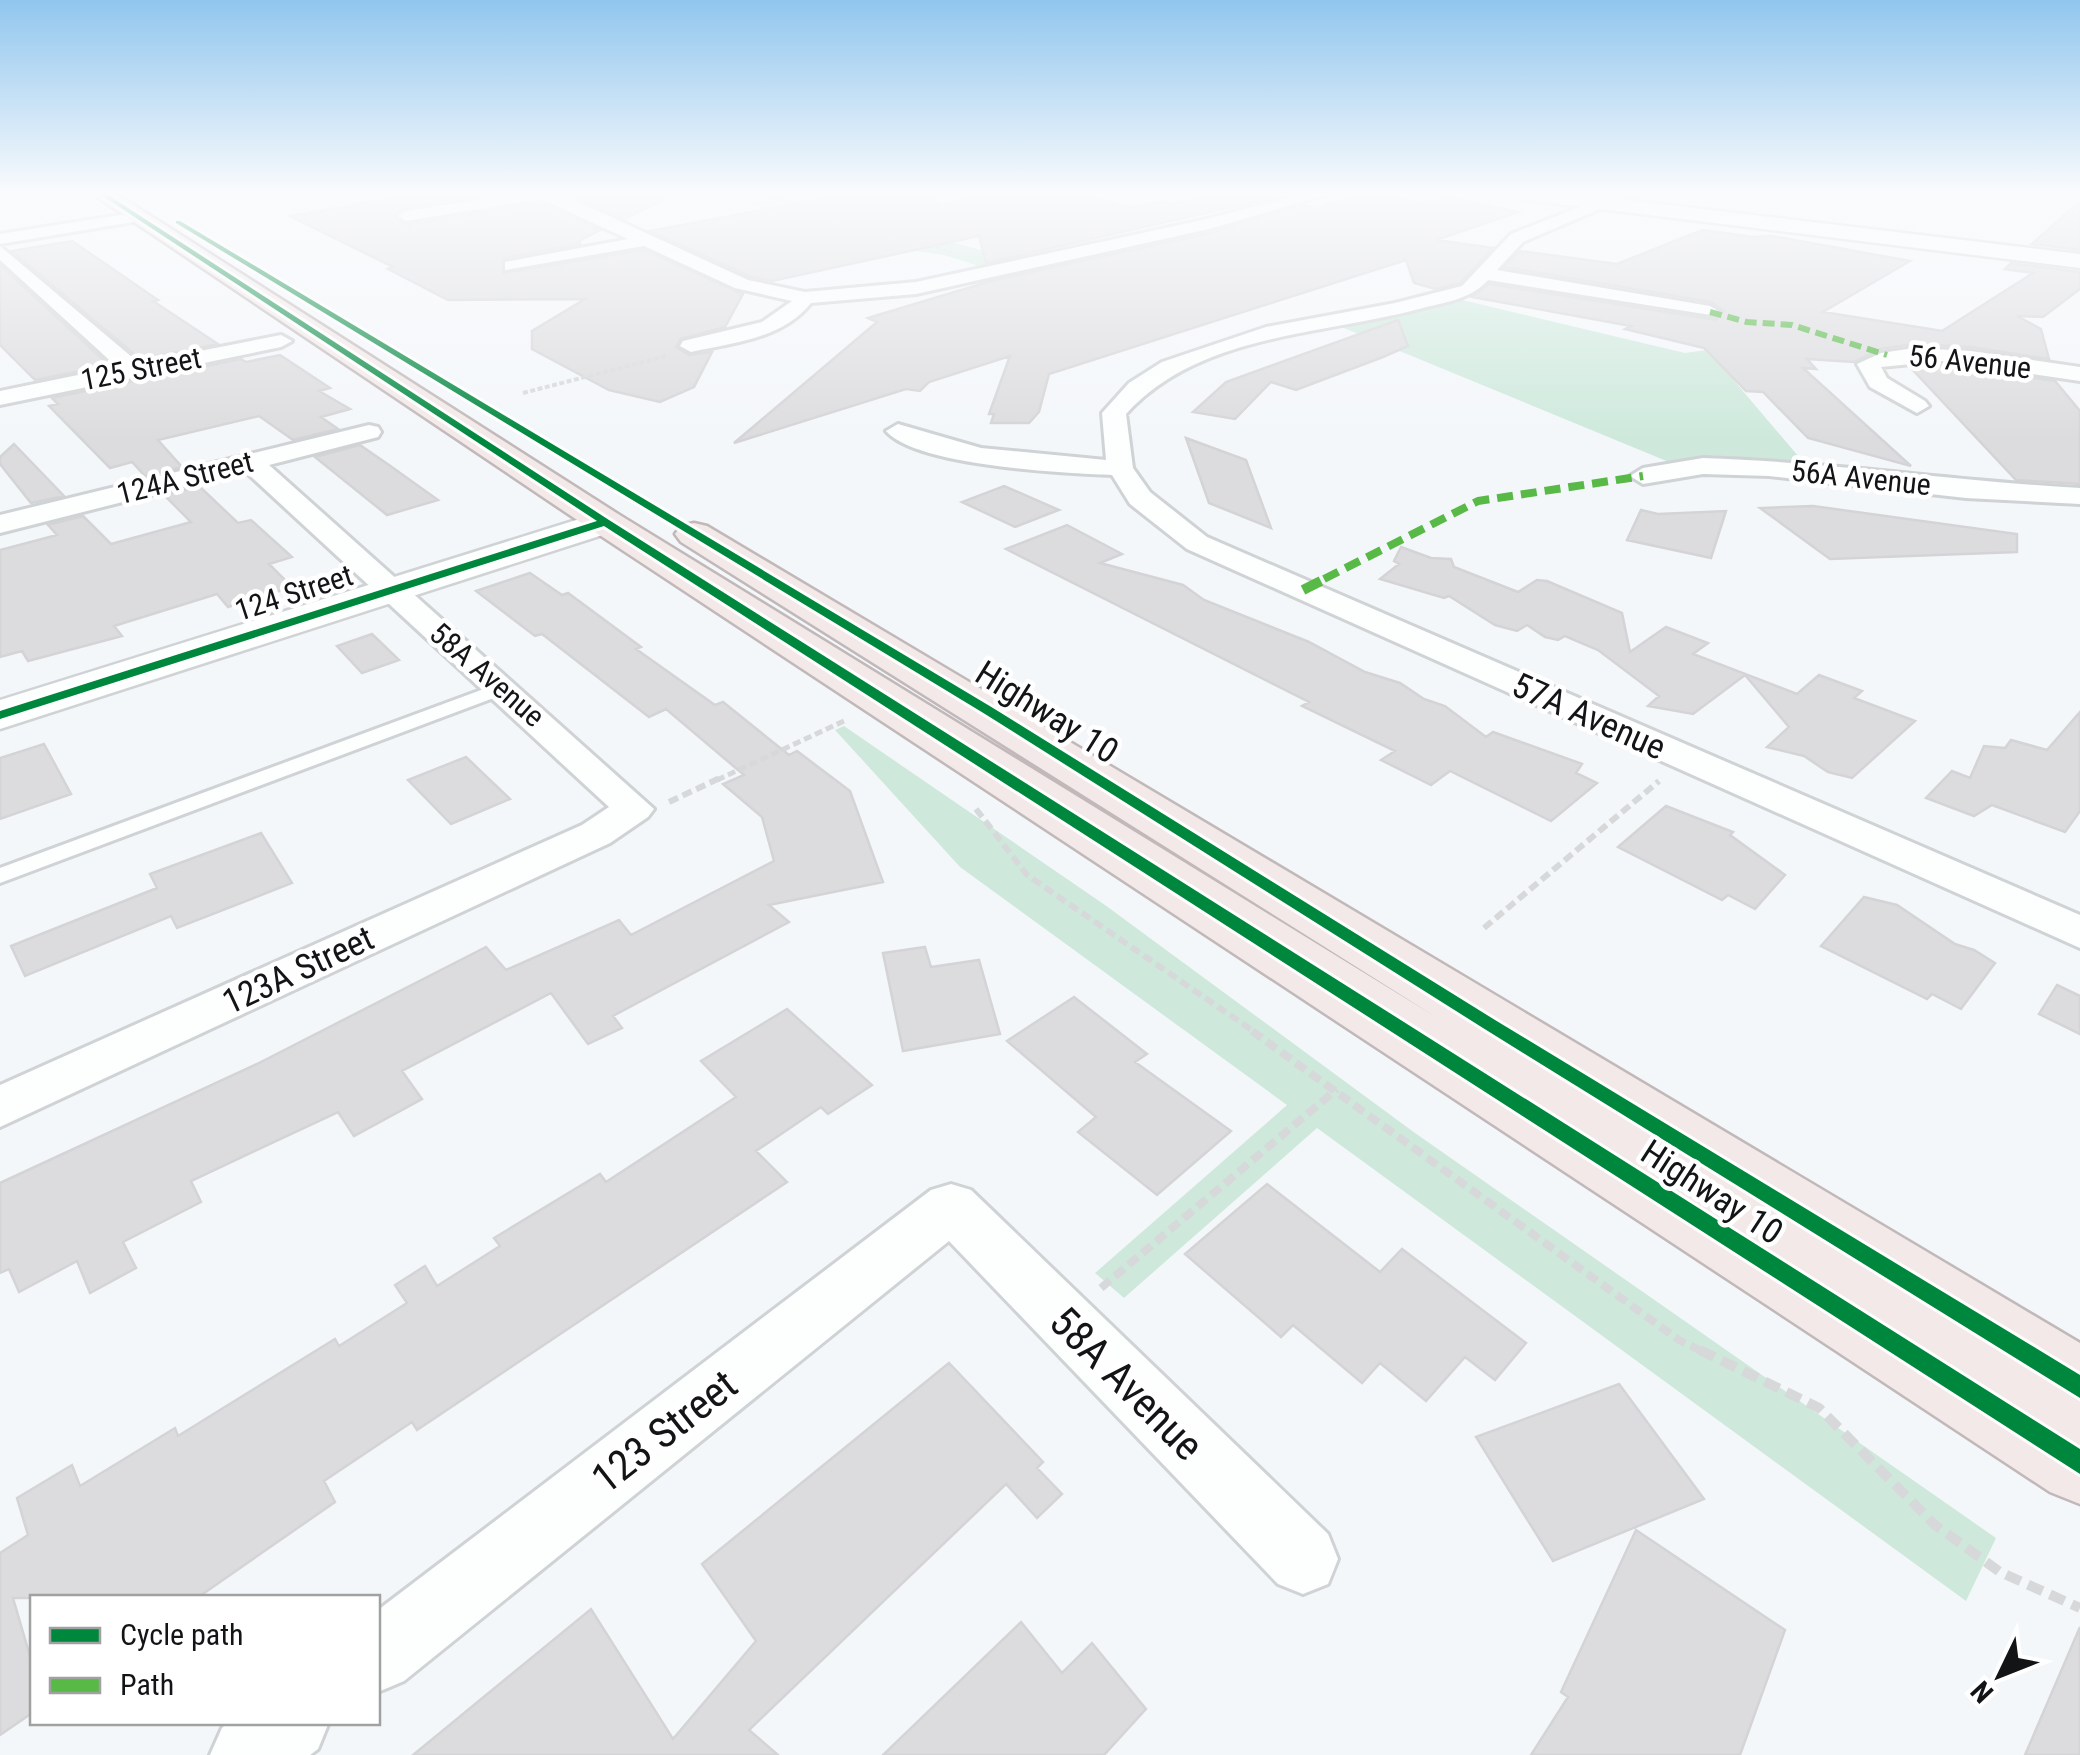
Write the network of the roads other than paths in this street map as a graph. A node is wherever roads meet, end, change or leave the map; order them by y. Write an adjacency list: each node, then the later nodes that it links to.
1 (27, 275): 12 (street)
2 (239, 275): 22 (highway, Highway 10)
3 (253, 275): 26 (highway, Highway 10)
4 (721, 275): 8 (street)
5 (972, 275): 8 (street)
6 (1483, 275): 19 (street)
7 (1491, 275): 9 (street)
8 (806, 298): 11 (street)
9 (1710, 312)
10 (281, 342): 12 (street, 125 Street)
11 (691, 346)
12 (132, 370): 14 (street, 125 Street)
13 (2080, 374): 15 (street, 56 Avenue)
14 (0, 398)
15 (1917, 406)
16 (898, 431): 19 (street)
17 (369, 432): 18 (street, 124A Street)
18 (250, 461): 23 (street, 124A Street); 24 (street, 58A Avenue)
19 (1120, 468): 30 (street, 57A Avenue)
20 (1643, 476): 21 (street, 56A Avenue)
21 (2080, 496)
22 (605, 522): 24 (street, 124 Street); 26 (highway); 34 (highway, Highway 10)
23 (0, 524)
24 (390, 591): 25 (street, 58A Avenue); 27 (street, 124 Street)
25 (500, 689): 28 (street, 58A Avenue); 29 (lane)
26 (989, 711): 33 (highway, Highway 10)
27 (0, 715)
28 (634, 808): 31 (street, 123A Street)
29 (0, 876)
30 (2080, 934)
31 (0, 1107)
32 (951, 1207): 35 (street, 58A Avenue); 36 (street, 123 Street)
33 (2080, 1387)
34 (2080, 1462)
35 (1303, 1559)
36 (380, 1653)
37 (287, 1725): 38 (street)
38 (249, 1755)

